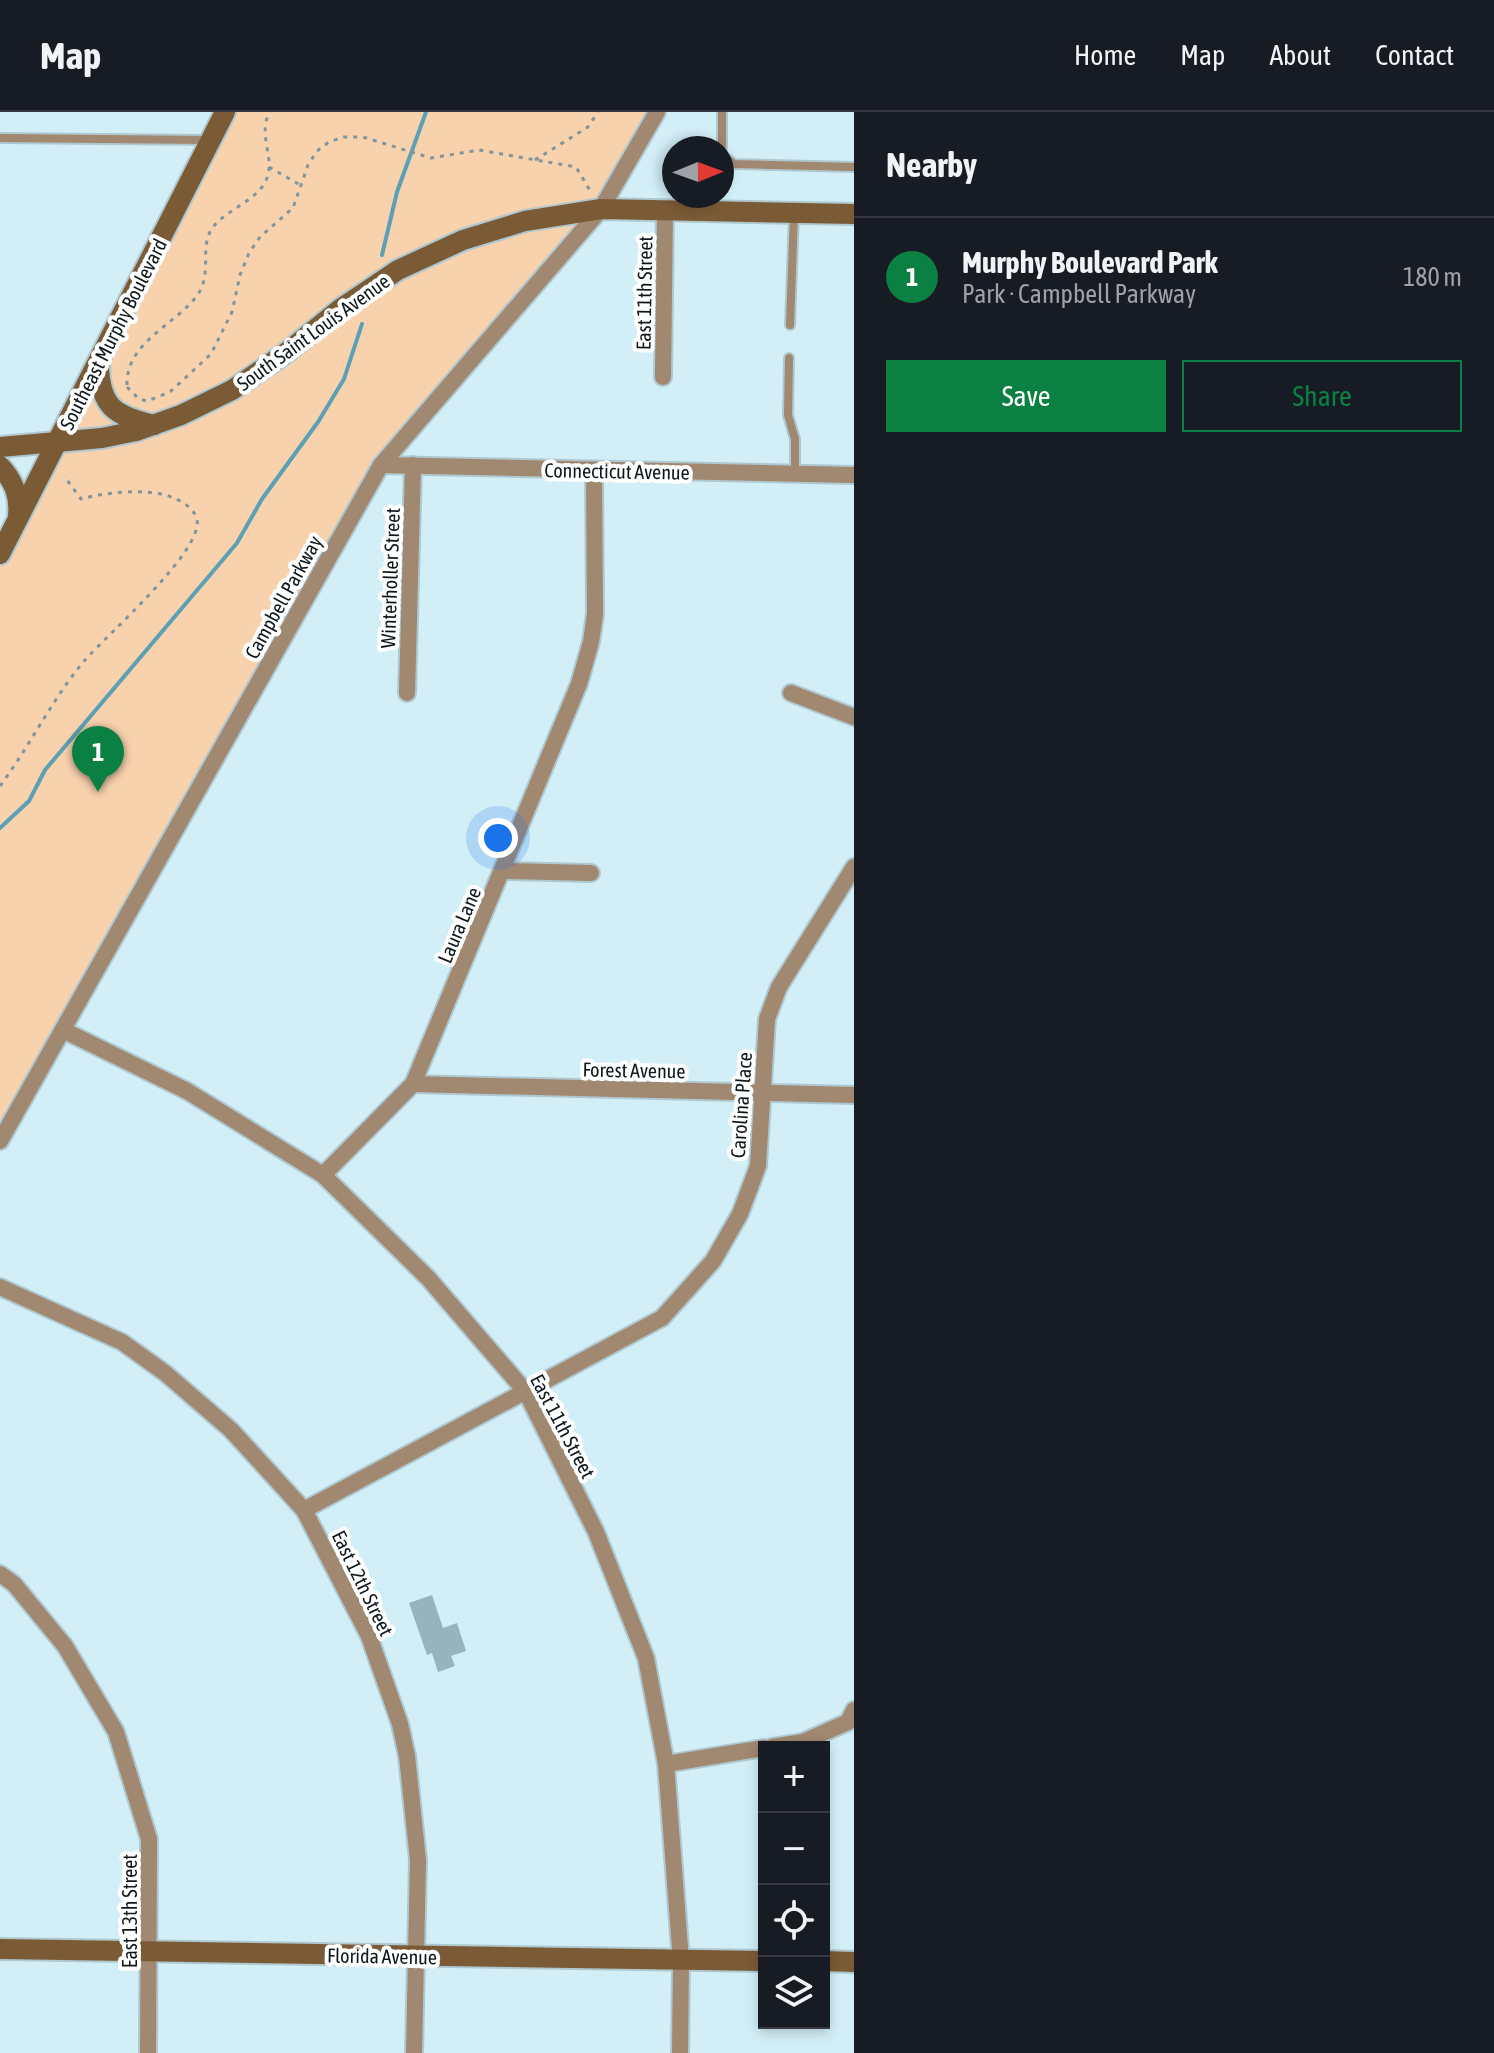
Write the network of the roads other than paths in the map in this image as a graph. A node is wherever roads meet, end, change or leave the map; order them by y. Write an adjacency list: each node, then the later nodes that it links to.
1 (225, 112): 6 (street, Southeast Murphy Boulevard)
2 (657, 112): 11 (street, Campbell Parkway)
3 (722, 112): 4 (lane)
4 (722, 136)
5 (0, 138): 6 (lane)
6 (211, 140): 17 (street, Southeast Murphy Boulevard)
7 (734, 164): 8 (lane)
8 (854, 167)
9 (734, 206): 13 (street, South Saint Louis Avenue)
10 (684, 208): 12 (street, South Saint Louis Avenue)
11 (601, 209): 12 (street, South Saint Louis Avenue); 19 (street, South Saint Louis Avenue); 22 (street, Campbell Parkway)
12 (665, 210): 18 (street, East 11th Street)
13 (794, 213): 14 (street, South Saint Louis Avenue); 15 (lane)
14 (854, 214)
15 (790, 325)
16 (789, 358): 26 (lane)
17 (99, 363): 19 (street); 20 (street, Southeast Murphy Boulevard)
18 (663, 377)
19 (154, 425): 20 (street, South Saint Louis Avenue)
20 (58, 444): 21 (street); 28 (street, Southeast Murphy Boulevard)
21 (0, 447)
22 (381, 465): 23 (street, Connecticut Avenue); 36 (street, Campbell Parkway)
23 (413, 465): 25 (street, Connecticut Avenue); 30 (street, Winterholler Street)
24 (0, 466): 28 (street)
25 (594, 470): 26 (street, Connecticut Avenue); 34 (street, Laura Lane)
26 (795, 474): 27 (street, Connecticut Avenue)
27 (854, 475)
28 (17, 522): 29 (street, Southeast Murphy Boulevard)
29 (0, 554)
30 (407, 693)
31 (791, 693): 32 (street)
32 (854, 717)
33 (854, 867): 38 (street, Carolina Place)
34 (504, 871): 35 (street); 37 (street, Laura Lane)
35 (591, 873)
36 (63, 1030): 40 (street, Campbell Parkway); 41 (street, East 11th Street)
37 (413, 1084): 38 (street, Forest Avenue); 41 (street, Laura Lane)
38 (764, 1093): 39 (street, Forest Avenue); 43 (street, Carolina Place)
39 (854, 1095)
40 (0, 1141)
41 (323, 1175): 43 (street, East 11th Street)
42 (0, 1287): 44 (street, East 12th Street)
43 (526, 1392): 44 (street, Carolina Place); 49 (street, East 11th Street)
44 (304, 1510): 52 (street, East 12th Street)
45 (0, 1574): 51 (street, East 13th Street)
46 (854, 1710): 47 (street)
47 (805, 1741)
48 (758, 1749): 49 (street)
49 (666, 1764): 53 (street, East 11th Street)
50 (0, 1949): 51 (street, Florida Avenue)
51 (149, 1951): 52 (street, Florida Avenue); 57 (street, East 13th Street)
52 (415, 1956): 53 (street, Florida Avenue); 58 (street, East 12th Street)
53 (681, 1961): 54 (street, Florida Avenue); 59 (street, East 11th Street)
54 (758, 1961)
55 (830, 1961): 56 (street)
56 (854, 1962)
57 (148, 2053)
58 (414, 2053)
59 (680, 2053)

